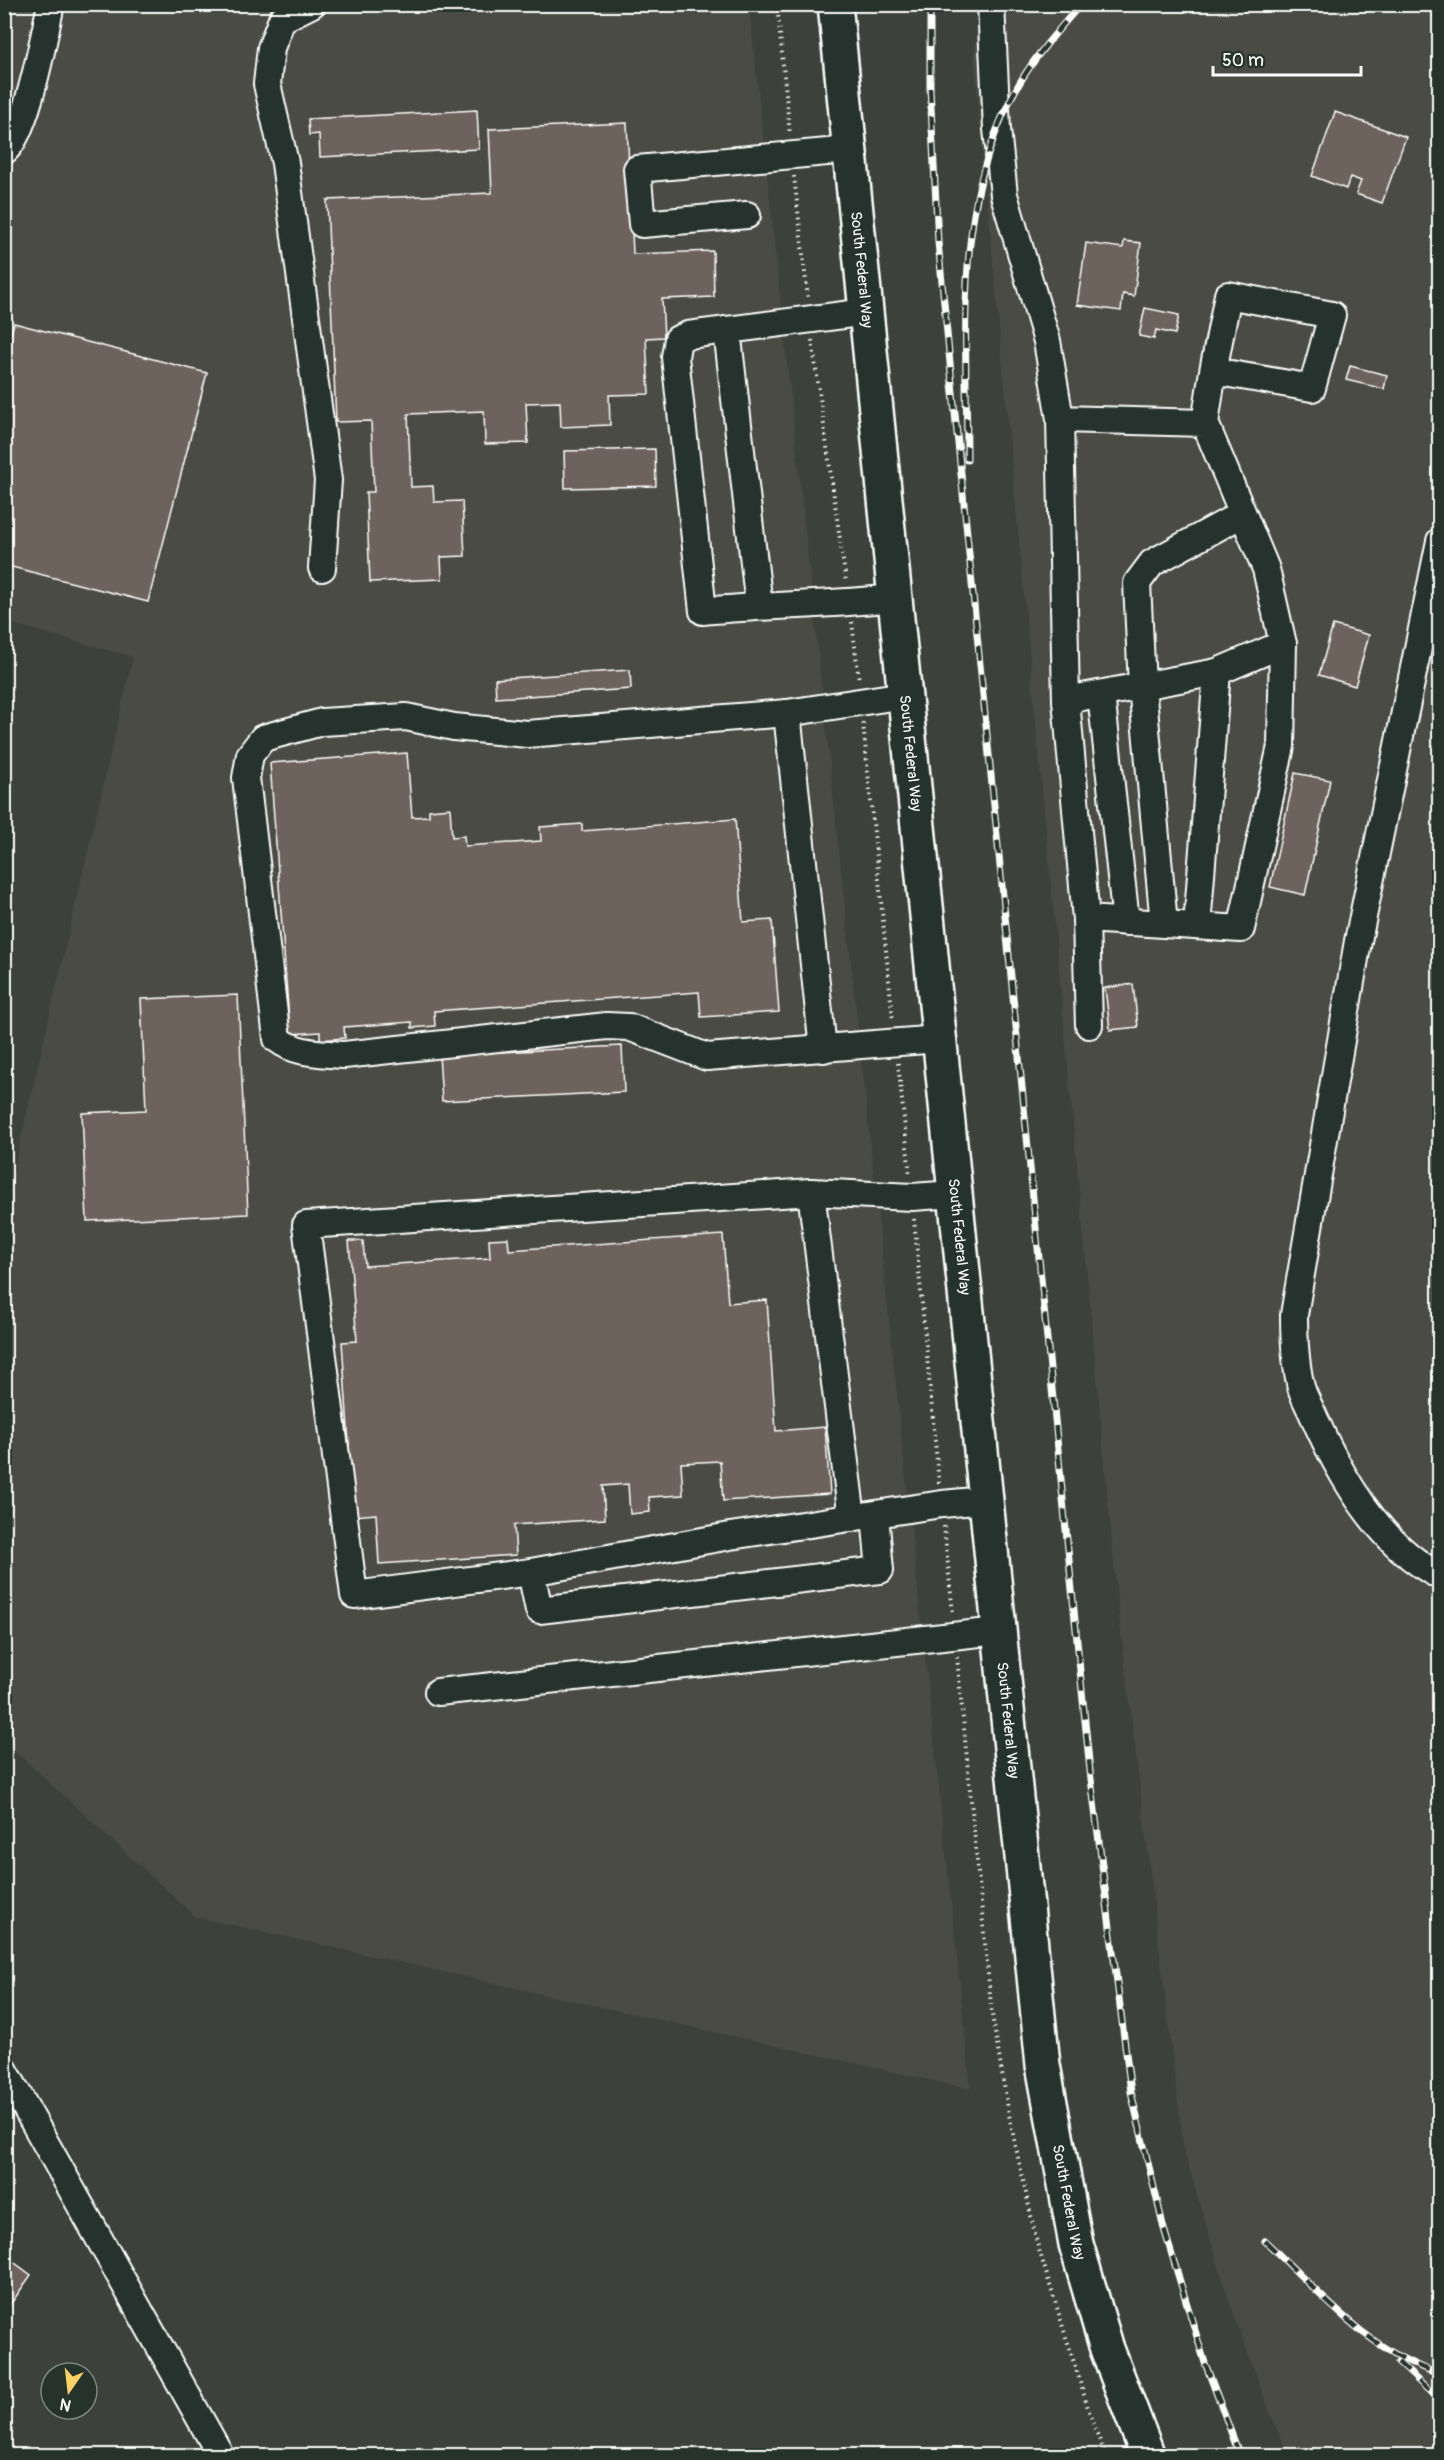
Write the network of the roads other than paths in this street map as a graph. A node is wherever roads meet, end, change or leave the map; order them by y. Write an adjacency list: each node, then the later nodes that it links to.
1 (51, 4): 6 (street)
2 (312, 4): 15 (street)
3 (835, 4): 5 (main road, South Federal Way)
4 (991, 4): 11 (street)
5 (850, 150): 7 (street); 8 (main road, South Federal Way)
6 (4, 151)
7 (747, 215)
8 (867, 312): 9 (street); 16 (main road, South Federal Way)
9 (728, 330): 17 (street); 17 (street)
10 (1213, 371): 10 (street); 12 (street)
11 (1060, 419): 12 (street); 23 (street)
12 (1205, 423): 13 (street)
13 (1242, 514): 18 (street); 20 (street)
14 (1440, 542): 37 (street)
15 (322, 568)
16 (896, 598): 17 (street); 22 (main road, South Federal Way)
17 (759, 606)
18 (1283, 644): 19 (street); 28 (street)
19 (1217, 672): 20 (street); 28 (street)
20 (1142, 686): 21 (street); 27 (street)
21 (1101, 694): 23 (street); 26 (street)
22 (905, 695): 24 (street); 30 (main road, South Federal Way)
23 (1066, 700): 25 (street)
24 (787, 712): 31 (street); 31 (street)
25 (1086, 919): 26 (street); 29 (street)
26 (1126, 921): 27 (street)
27 (1164, 924): 28 (street)
28 (1197, 926)
29 (1089, 1025)
30 (939, 1039): 31 (street); 33 (main road, South Federal Way)
31 (823, 1049)
32 (811, 1192): 33 (street); 35 (street); 36 (street)
33 (954, 1194): 34 (main road, South Federal Way)
34 (985, 1500): 35 (street); 38 (main road, South Federal Way)
35 (864, 1516): 36 (street); 36 (street)
36 (531, 1572)
37 (1440, 1576)
38 (998, 1631): 39 (street); 42 (main road, South Federal Way)
39 (438, 1692)
40 (4, 2069): 41 (street)
41 (221, 2456)
42 (1148, 2456)

